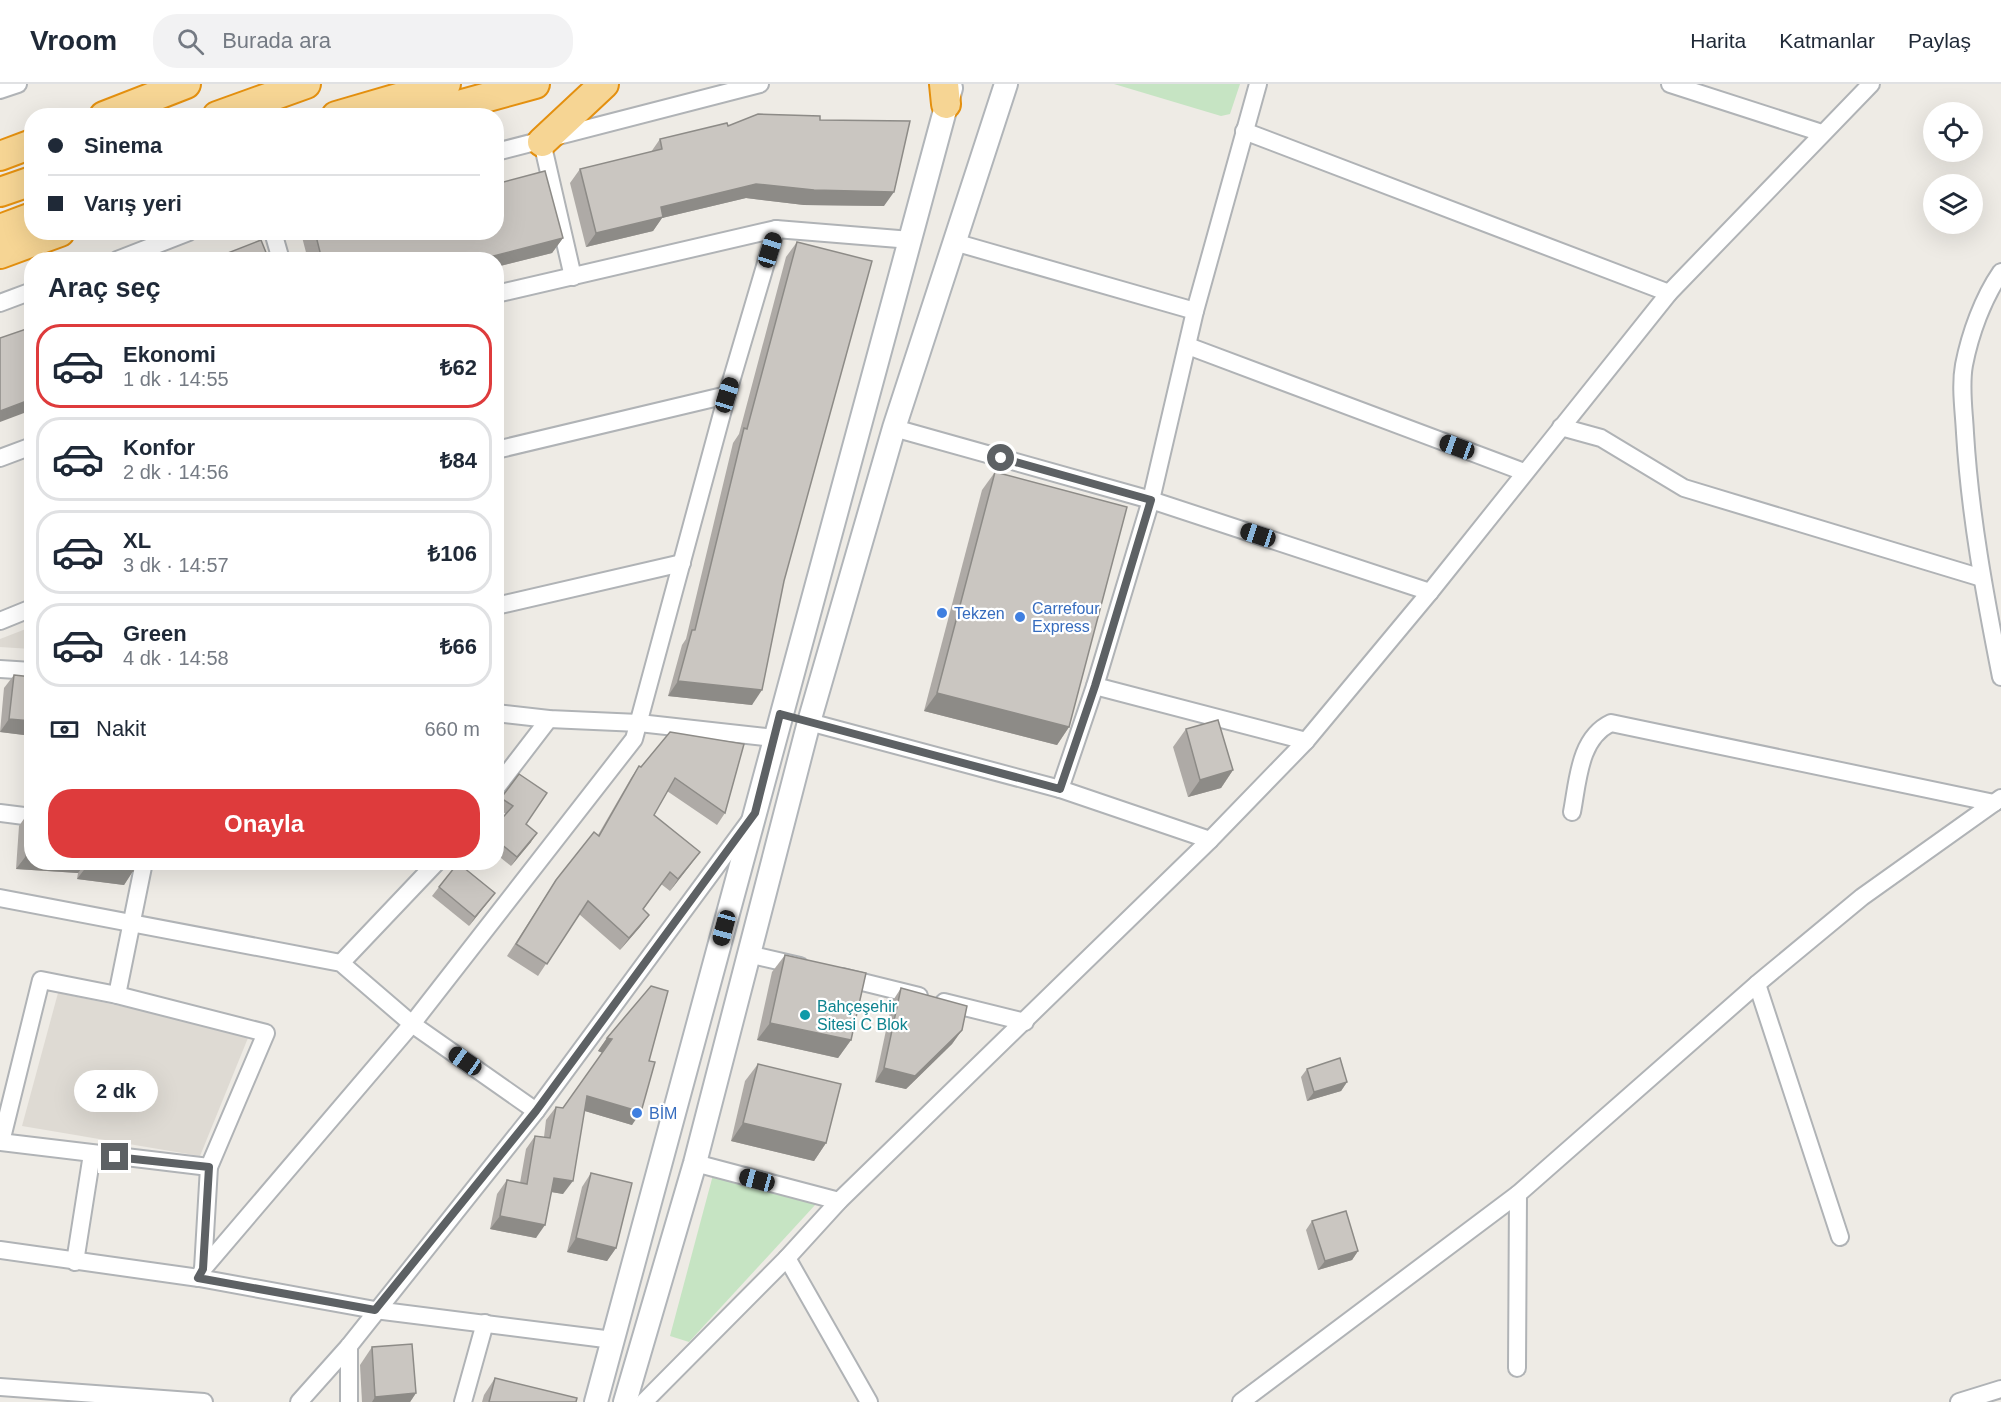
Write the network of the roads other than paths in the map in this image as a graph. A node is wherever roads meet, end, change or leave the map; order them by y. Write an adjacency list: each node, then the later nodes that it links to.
1 (18, 84): 12 (street)
2 (186, 84): 14 (highway)
3 (306, 84): 15 (highway)
4 (446, 84): 16 (highway)
5 (535, 84): 17 (highway)
6 (604, 84): 20 (highway)
7 (760, 84): 20 (street)
8 (1006, 84): 32 (main road)
9 (1258, 84): 18 (street)
10 (1670, 84): 19 (street)
11 (1871, 84): 19 (street)
12 (0, 90)
13 (947, 91): 31 (main road)
14 (124, 108)
15 (239, 108)
16 (364, 108)
17 (448, 108)
18 (1244, 131): 38 (street); 41 (street)
19 (1822, 133): 38 (street)
20 (542, 142): 22 (street); 36 (street)
21 (24, 147): 23 (highway)
22 (504, 150)
23 (0, 156)
24 (24, 184): 25 (highway)
25 (0, 192)
26 (24, 220): 27 (highway)
27 (0, 229)
28 (776, 229): 31 (street); 36 (street); 43 (street)
29 (38, 240): 34 (highway)
30 (168, 240): 33 (street)
31 (911, 240): 62 (main road)
32 (954, 242): 41 (street); 45 (main road)
33 (138, 252)
34 (0, 254)
35 (2001, 272): 52 (street)
36 (573, 276): 37 (street)
37 (504, 292)
38 (1669, 292): 44 (street)
39 (24, 294): 40 (street)
40 (0, 303)
41 (1195, 311): 42 (street)
42 (1188, 346): 49 (street); 50 (street)
43 (727, 395): 46 (street); 51 (street)
44 (1561, 427): 49 (street); 52 (street)
45 (894, 428): 50 (street); 64 (main road)
46 (504, 448)
47 (24, 449): 48 (street)
48 (0, 458)
49 (1524, 472): 53 (street)
50 (1151, 500): 53 (street); 60 (street)
51 (682, 563): 54 (street); 65 (street)
52 (1982, 578): 59 (street)
53 (1430, 591): 67 (street)
54 (504, 604)
55 (24, 611): 56 (street)
56 (0, 621)
57 (0, 669): 58 (street)
58 (24, 670)
59 (2001, 677)
60 (1095, 686): 67 (street); 70 (street)
61 (504, 714): 63 (street)
62 (780, 714): 64 (main road); 66 (main road)
63 (549, 719): 65 (street); 69 (street)
64 (809, 722): 68 (main road); 70 (street)
65 (639, 723): 66 (street); 86 (street)
66 (774, 738): 68 (main road); 74 (main road)
67 (1306, 741): 76 (street)
68 (803, 746): 81 (main road)
69 (504, 778)
70 (1060, 789): 76 (street)
71 (1998, 800): 72 (street); 83 (street)
72 (1572, 812)
73 (0, 813): 75 (street)
74 (755, 813): 88 (street); 102 (main road)
75 (24, 816)
76 (1210, 840): 85 (street)
77 (142, 870): 80 (street)
78 (429, 870): 82 (street)
79 (0, 898): 80 (street)
80 (132, 922): 82 (street); 84 (street)
81 (748, 954): 85 (street); 91 (main road)
82 (341, 963): 86 (street)
83 (1757, 984): 93 (street); 95 (street)
84 (117, 995): 87 (street); 92 (street)
85 (1025, 1022): 94 (street)
86 (412, 1024): 88 (street); 99 (street)
87 (8, 1070): 89 (street)
88 (536, 1111): 100 (street)
89 (0, 1142): 90 (street)
90 (92, 1154): 92 (street); 98 (street)
91 (695, 1163): 94 (street); 113 (main road)
92 (209, 1167): 99 (street)
93 (1518, 1194): 104 (street); 115 (street)
94 (839, 1201): 97 (street)
95 (1840, 1237)
96 (0, 1250): 98 (street)
97 (787, 1258): 107 (street); 114 (street)
98 (75, 1262): 99 (street)
99 (201, 1273): 100 (street)
100 (375, 1310): 101 (street); 103 (street)
101 (485, 1323): 102 (street); 111 (street)
102 (613, 1340): 112 (main road)
103 (349, 1346): 109 (street); 110 (street)
104 (1517, 1368)
105 (0, 1387): 108 (street)
106 (2001, 1389): 116 (street)
107 (865, 1400)
108 (204, 1402)
109 (299, 1402)
110 (349, 1402)
111 (463, 1402)
112 (596, 1402)
113 (625, 1402)
114 (644, 1402)
115 (1240, 1402)
116 (1959, 1402)

